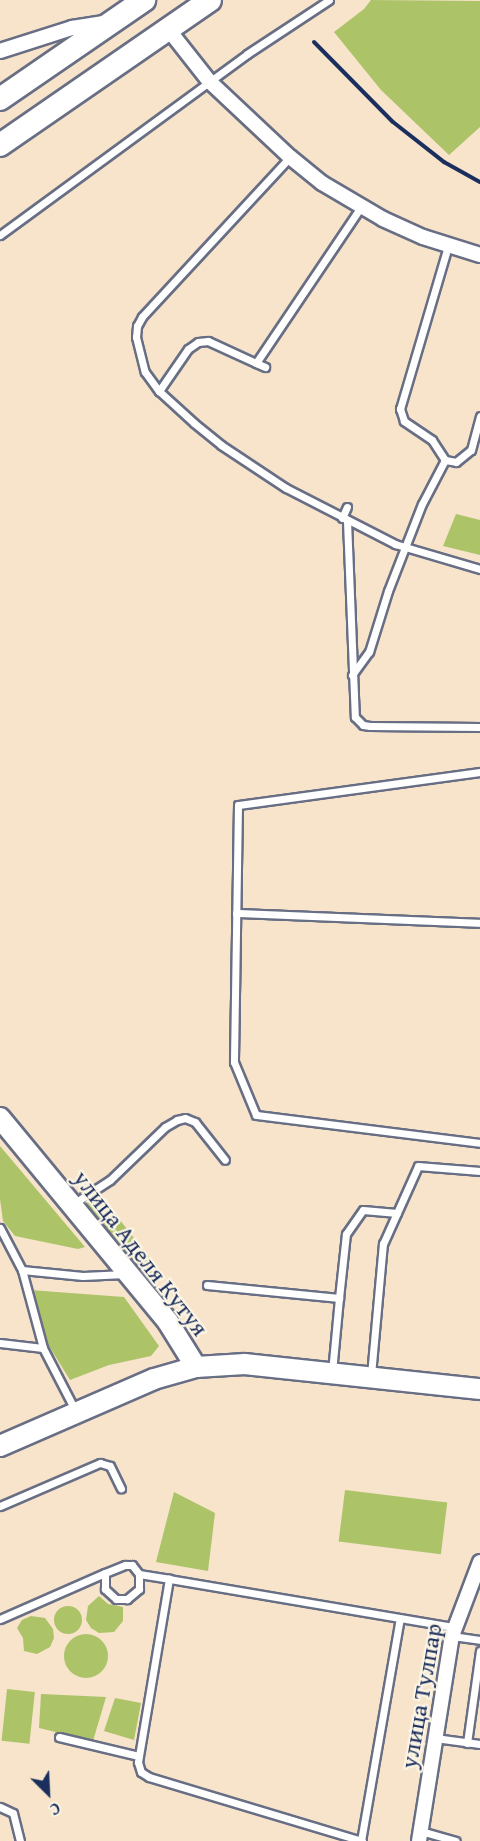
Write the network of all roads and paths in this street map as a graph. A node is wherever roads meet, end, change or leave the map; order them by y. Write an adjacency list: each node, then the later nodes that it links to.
1 (144, 0): 4 (main road)
2 (210, 0): 5 (main road)
3 (329, 0): 7 (lane)
4 (115, 21): 6 (street); 8 (main road)
5 (168, 29): 7 (street); 9 (main road)
6 (0, 51)
7 (209, 81): 10 (street); 12 (lane)
8 (0, 99)
9 (0, 145)
10 (290, 157): 11 (street); 17 (lane)
11 (361, 207): 13 (street); 15 (lane)
12 (0, 235)
13 (448, 246): 14 (street); 19 (lane)
14 (480, 255)
15 (256, 363): 16 (lane); 17 (lane)
16 (265, 367)
17 (159, 391): 21 (lane)
18 (480, 416): 19 (lane)
19 (446, 460): 22 (lane)
20 (347, 507): 21 (lane)
21 (344, 519): 22 (lane); 24 (lane)
22 (404, 547): 23 (lane); 24 (lane)
23 (480, 569)
24 (352, 675): 25 (lane)
25 (480, 727)
26 (480, 772): 27 (lane)
27 (236, 913): 28 (lane); 30 (lane)
28 (480, 923)
29 (0, 1118): 33 (main road, улица Аделя Кутуя)
30 (480, 1143)
31 (225, 1160): 33 (lane)
32 (480, 1170): 34 (lane)
33 (71, 1205): 37 (main road, улица Аделя Кутуя)
34 (397, 1213): 39 (lane); 44 (lane)
35 (0, 1228): 36 (lane)
36 (22, 1270): 37 (lane); 41 (lane)
37 (126, 1274): 42 (main road, улица Аделя Кутуя)
38 (207, 1285): 39 (lane)
39 (339, 1298): 43 (lane)
40 (0, 1343): 41 (lane)
41 (43, 1348): 46 (lane)
42 (196, 1367): 43 (main road, улица Аделя Кутуя); 46 (main road)
43 (332, 1375): 44 (main road, улица Аделя Кутуя)
44 (371, 1378): 45 (main road, улица Аделя Кутуя)
45 (480, 1389)
46 (76, 1412): 47 (main road)
47 (0, 1446)
48 (121, 1489): 49 (lane)
49 (0, 1506)
50 (480, 1562): 56 (street, улица Тулпар)
51 (105, 1573): 52 (lane); 52 (lane); 55 (lane)
52 (139, 1574): 53 (lane)
53 (169, 1579): 54 (lane); 63 (lane)
54 (400, 1618): 56 (lane); 67 (lane)
55 (0, 1619)
56 (453, 1631): 57 (lane); 60 (street, улица Тулпар)
57 (480, 1640)
58 (480, 1651): 61 (lane)
59 (59, 1737): 63 (lane)
60 (435, 1738): 61 (lane); 65 (street, улица Тулпар)
61 (467, 1743): 62 (lane)
62 (480, 1744)
63 (139, 1756): 67 (lane)
64 (0, 1808): 66 (lane)
65 (420, 1836): 68 (lane)
66 (20, 1841)
67 (362, 1841)
68 (456, 1841)

